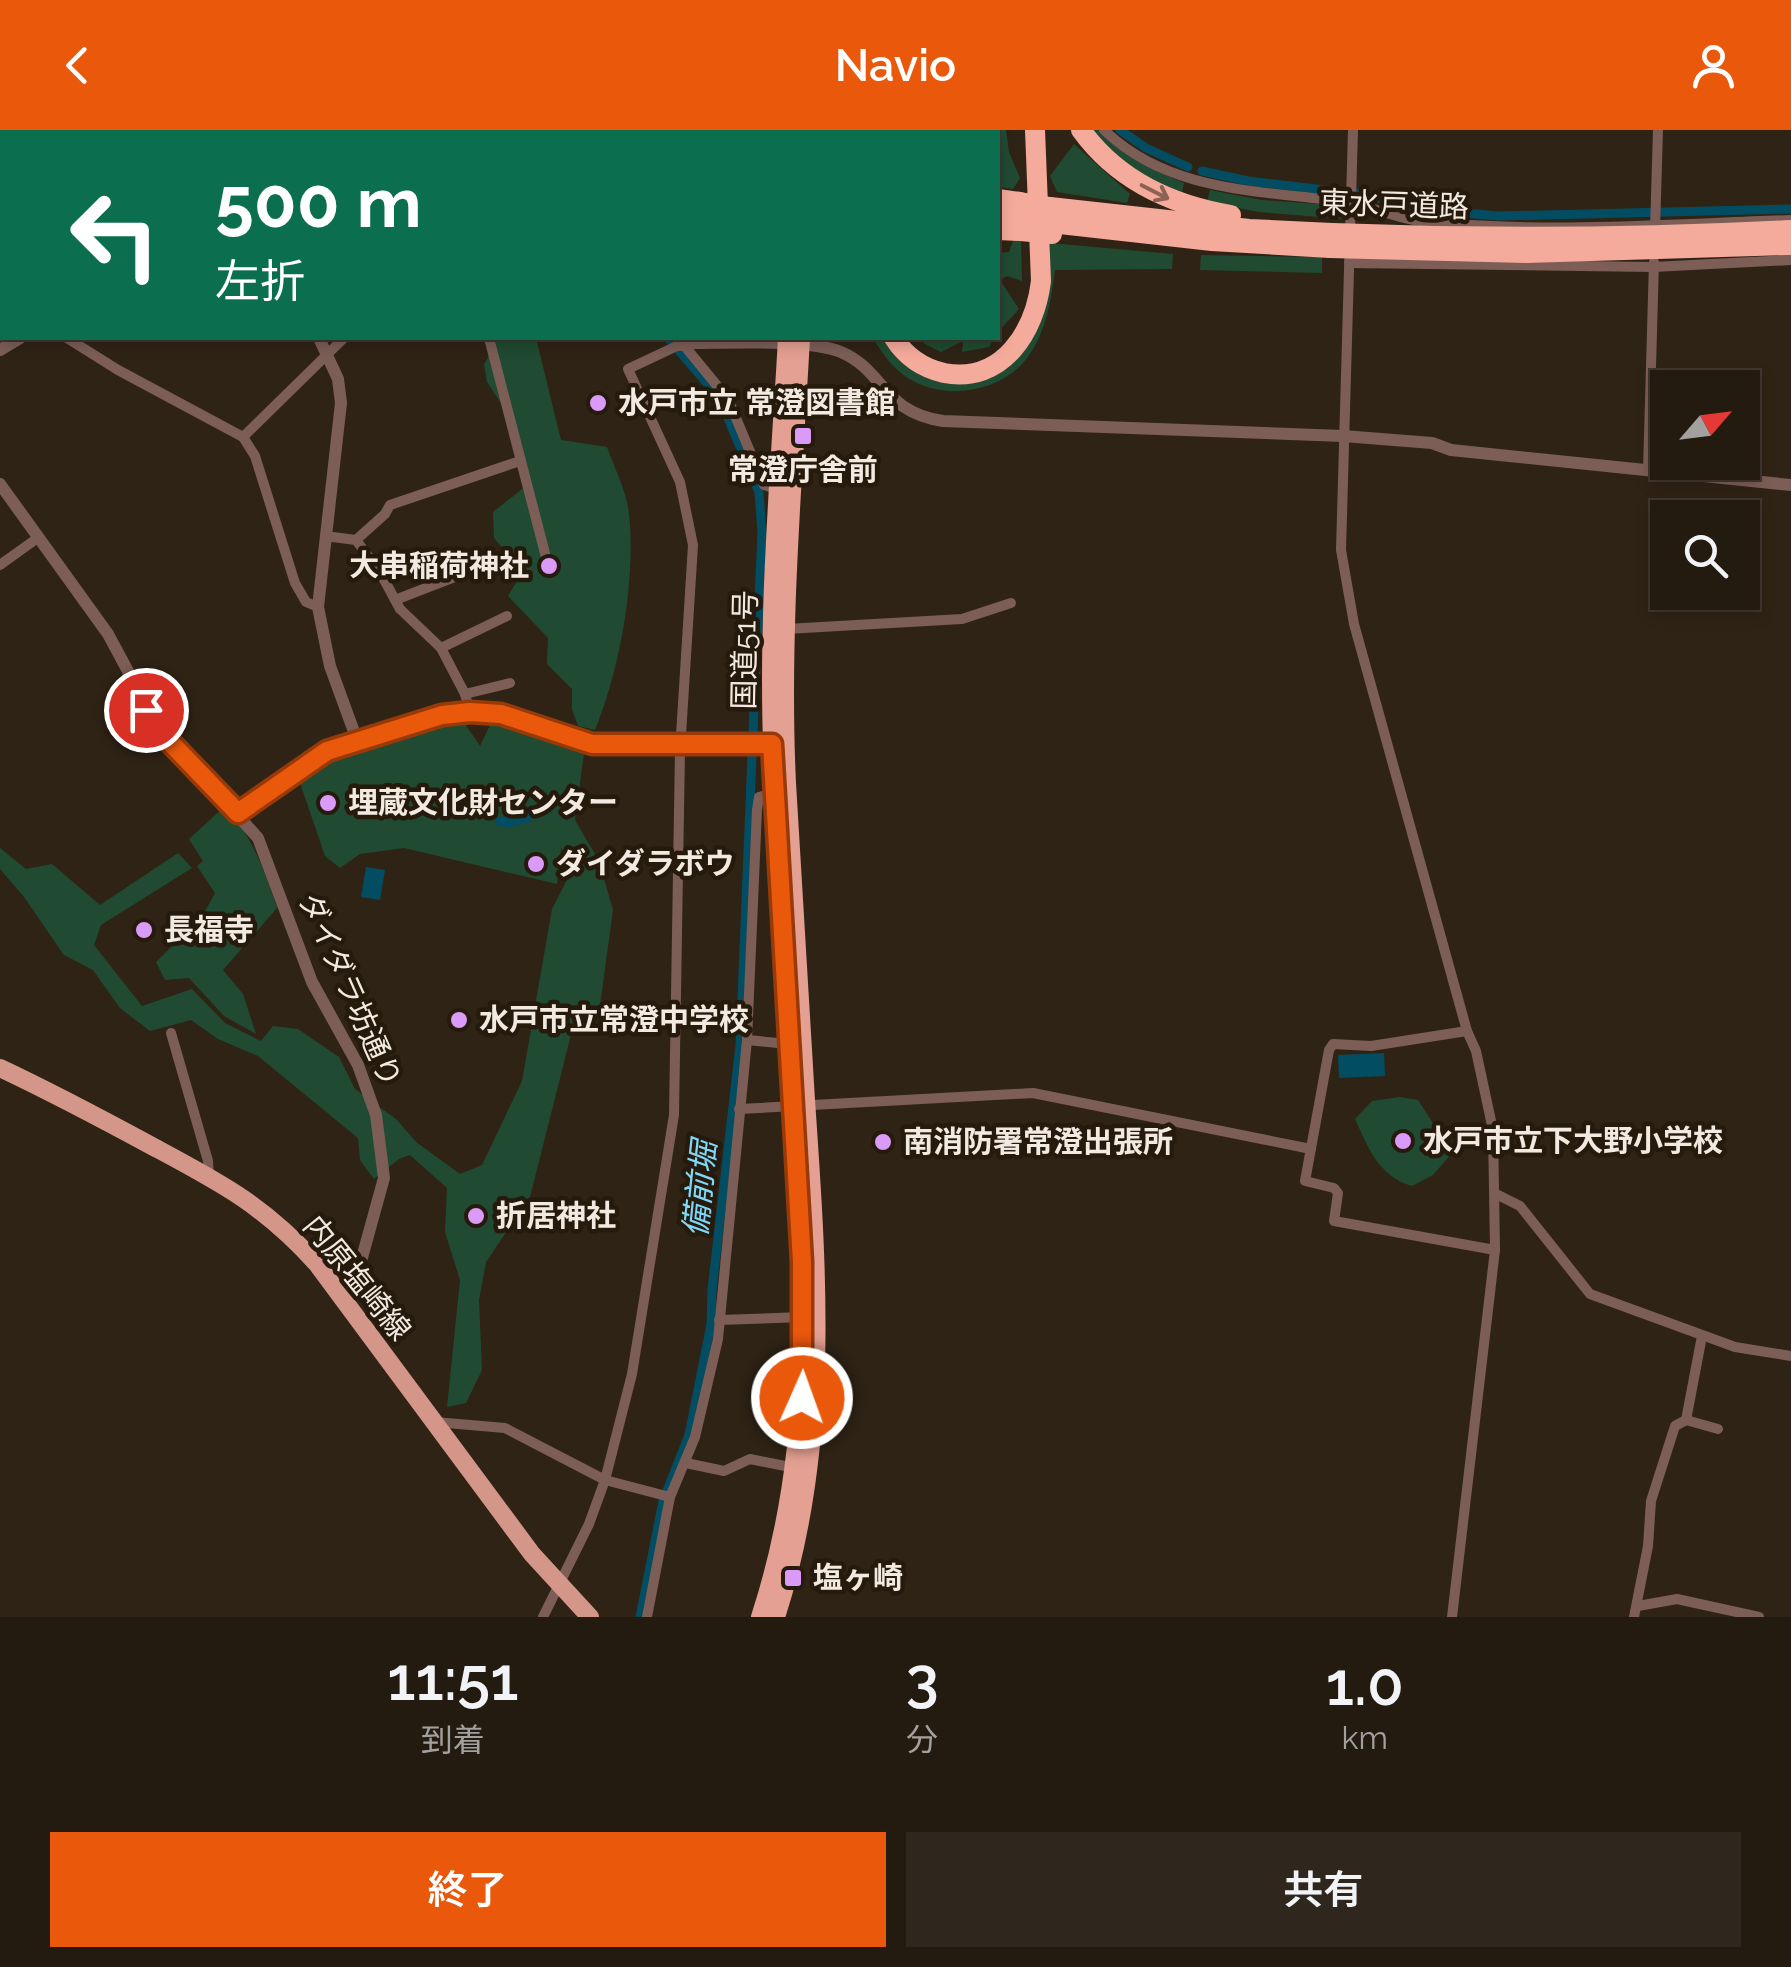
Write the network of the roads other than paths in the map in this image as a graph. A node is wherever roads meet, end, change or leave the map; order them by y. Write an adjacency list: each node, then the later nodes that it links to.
1 (1027, 130): 26 (highway)
2 (1035, 130): 25 (highway)
3 (1081, 130): 16 (highway, one-way to 16)
4 (1104, 130): 8 (street)
5 (1353, 130): 8 (street)
6 (1658, 130): 11 (street)
7 (1000, 201): 10 (highway, 東水戸道路)
8 (1350, 202): 11 (street); 19 (street)
9 (1000, 214): 10 (highway, 東水戸道路)
10 (1021, 217): 13 (highway, 東水戸道路, bridge); 13 (highway, bridge); 14 (highway)
11 (1655, 218): 12 (street); 20 (street)
12 (1791, 220)
13 (1051, 222): 16 (highway, 東水戸道路); 16 (highway, 東水戸道路)
14 (1000, 229)
15 (1791, 230): 16 (highway, 東水戸道路, bridge)
16 (1331, 235): 17 (highway, 東水戸道路, bridge)
17 (1791, 246)
18 (1791, 260): 20 (street)
19 (1349, 263): 20 (street); 30 (street)
20 (1653, 267): 33 (street)
21 (71, 340): 31 (street)
22 (320, 340): 29 (street)
23 (342, 340): 29 (street)
24 (490, 340): 32 (street)
25 (896, 340)
26 (906, 340)
27 (794, 342): 28 (street); 30 (street); 36 (highway, 国道51号); 47 (highway, 国道51号)
28 (678, 344): 36 (street); 53 (street)
29 (328, 353): 31 (street); 37 (street)
30 (1343, 436): 33 (street); 58 (street)
31 (243, 437): 45 (street)
32 (520, 461): 39 (street); 40 (street)
33 (1648, 470): 35 (street)
34 (0, 484): 38 (street, ダイダラ坊通り)
35 (1791, 486)
36 (779, 490): 54 (highway, 国道51号)
37 (325, 536): 39 (street); 45 (street)
38 (39, 537): 41 (street); 56 (street, ダイダラ坊通り)
39 (356, 540): 43 (street)
40 (547, 561)
41 (0, 565)
42 (465, 573): 43 (street)
43 (395, 600): 48 (street)
44 (1011, 602): 47 (street)
45 (318, 607): 52 (street)
46 (507, 616): 48 (street)
47 (786, 629): 54 (highway, 国道51号)
48 (441, 648): 50 (street)
49 (510, 683): 50 (street)
50 (466, 694): 51 (street)
51 (470, 712): 52 (street); 53 (street)
52 (357, 740): 56 (street)
53 (681, 744): 54 (street); 78 (street)
54 (765, 744): 55 (highway, 国道51号); 62 (highway, 国道51号)
55 (774, 793): 59 (street); 60 (highway, 国道51号)
56 (238, 813): 68 (street, ダイダラ坊通り)
57 (171, 1032): 65 (street)
58 (1468, 1032): 64 (street); 66 (street)
59 (747, 1040): 60 (street); 63 (street)
60 (789, 1044): 62 (highway, 国道51号)
61 (0, 1068): 65 (main road, 内原塩崎線)
62 (800, 1106): 63 (street); 64 (street); 69 (highway, 国道51号); 86 (highway, 国道51号)
63 (739, 1109): 70 (street)
64 (1311, 1149): 67 (street)
65 (209, 1177): 68 (main road, 内原塩崎線)
66 (1496, 1194): 67 (street); 71 (street)
67 (1495, 1250): 87 (street)
68 (342, 1298): 74 (main road, 内原塩崎線)
69 (804, 1316): 70 (street); 77 (highway, 国道51号)
70 (719, 1320): 76 (street)
71 (1702, 1336): 72 (street); 73 (street)
72 (1791, 1356)
73 (1686, 1420): 75 (street); 81 (street)
74 (434, 1422): 78 (street); 80 (main road, 内原塩崎線)
75 (1718, 1429)
76 (686, 1464): 77 (street); 79 (street)
77 (795, 1468): 85 (highway, 国道51号)
78 (605, 1480): 79 (street); 80 (street)
79 (666, 1496): 84 (street)
80 (559, 1585): 82 (street); 83 (main road, 内原塩崎線)
81 (1636, 1611): 88 (street)
82 (543, 1617)
83 (590, 1617)
84 (648, 1617)
85 (760, 1617)
86 (776, 1617)
87 (1452, 1617)
88 (1760, 1617)

